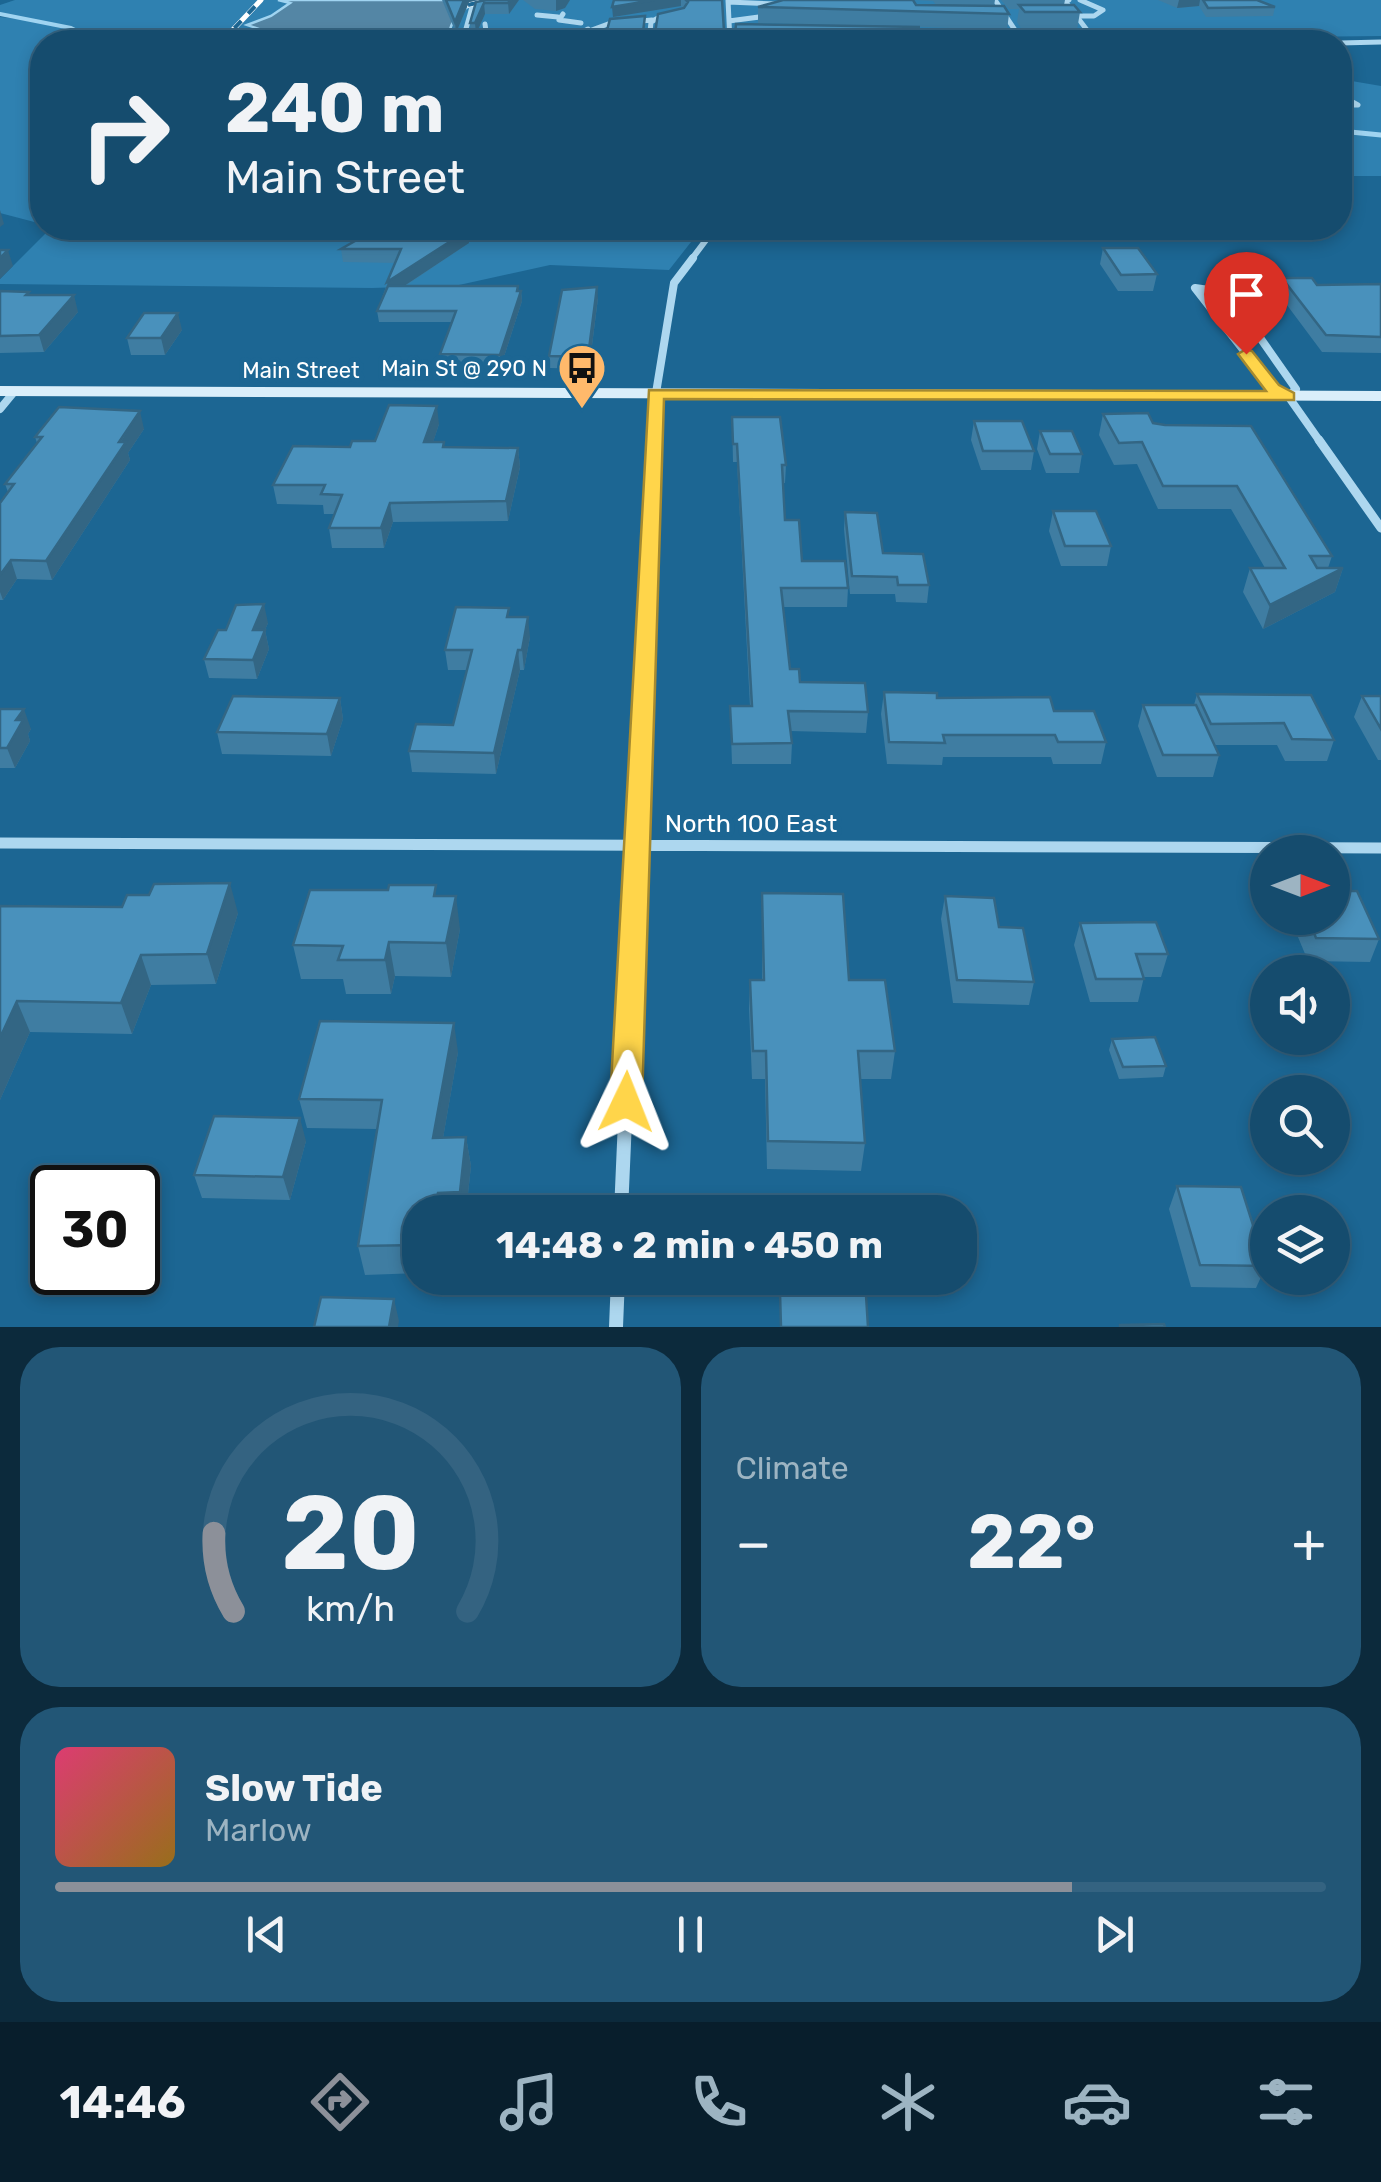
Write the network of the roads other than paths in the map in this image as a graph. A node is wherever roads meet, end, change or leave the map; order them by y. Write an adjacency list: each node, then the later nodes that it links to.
1 (510, 0): 20 (street)
2 (995, 0): 9 (street)
3 (1069, 0): 12 (street)
4 (1080, 0): 12 (street)
5 (728, 1): 13 (street); 13 (street)
6 (536, 15): 15 (street)
7 (662, 16): 14 (street)
8 (988, 16): 9 (street)
9 (1006, 16): 10 (street); 25 (street)
10 (1023, 16)
11 (1058, 16): 12 (street)
12 (1076, 16): 26 (street)
13 (728, 17): 19 (street); 24 (street)
14 (652, 20): 22 (street); 23 (street)
15 (570, 23): 16 (street); 17 (street)
16 (581, 23)
17 (555, 26)
18 (482, 27): 21 (street)
19 (747, 28)
20 (466, 30)
21 (501, 30)
22 (590, 30)
23 (651, 30)
24 (729, 30)
25 (1015, 30)
26 (1087, 30)
27 (1381, 42): 28 (street)
28 (1352, 43)
29 (706, 240): 33 (street)
30 (1269, 353): 31 (street); 31 (street); 34 (street)
31 (1246, 354): 34 (street)
32 (7, 392): 33 (main road, Main Street); 36 (street)
33 (656, 394): 34 (main road, Main Street); 39 (street)
34 (1288, 396): 35 (main road, Main Street); 37 (street)
35 (1381, 396)
36 (0, 409)
37 (1381, 528)
38 (0, 844): 39 (street, North 100 East)
39 (636, 846): 40 (street, North 100 East); 41 (street)
40 (1381, 848)
41 (622, 1195)
42 (617, 1295): 43 (street)
43 (616, 1327)

